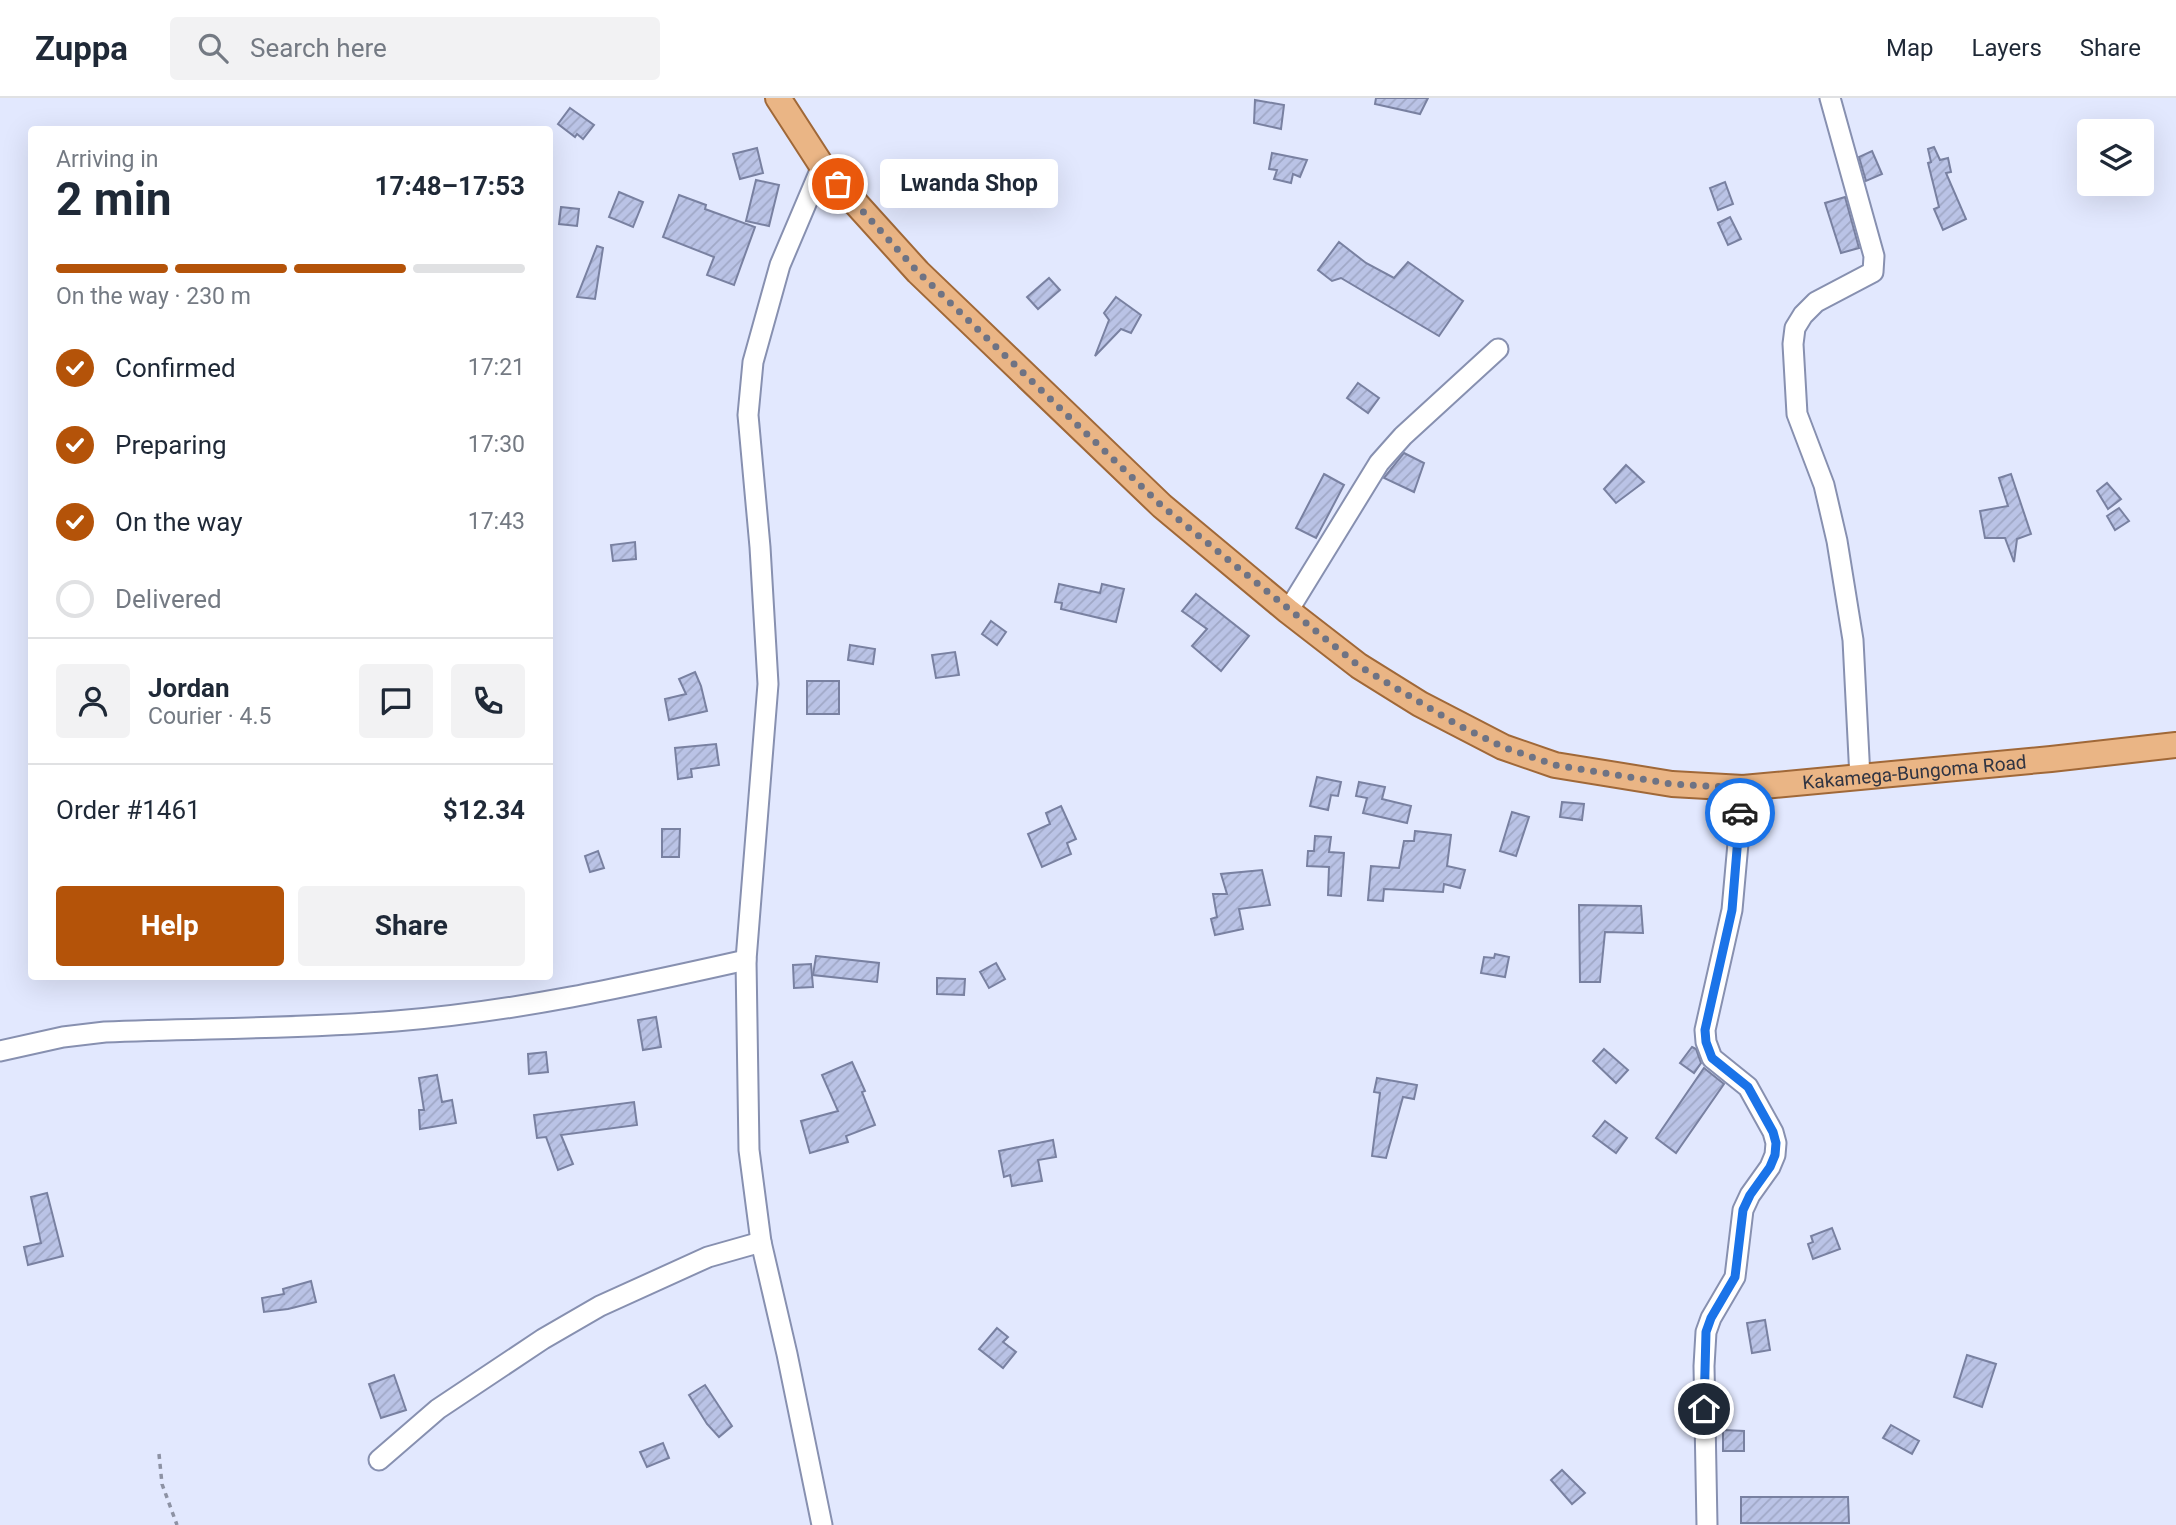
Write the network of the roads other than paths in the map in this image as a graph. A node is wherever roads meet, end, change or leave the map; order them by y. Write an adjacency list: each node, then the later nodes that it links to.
1 (778, 98): 3 (main road, Kakamega-Bungoma Road)
2 (1830, 98): 7 (street)
3 (822, 166): 5 (main road, Kakamega-Bungoma Road); 9 (street)
4 (1498, 349): 5 (street)
5 (1288, 611): 8 (main road, Kakamega-Bungoma Road)
6 (2176, 745): 7 (main road, Kakamega-Bungoma Road)
7 (1860, 778): 8 (main road, Kakamega-Bungoma Road)
8 (1743, 788): 14 (street)
9 (746, 960): 10 (street); 11 (street)
10 (0, 1051)
11 (761, 1242): 12 (street); 13 (street)
12 (379, 1460)
13 (822, 1525)
14 (1707, 1525)

